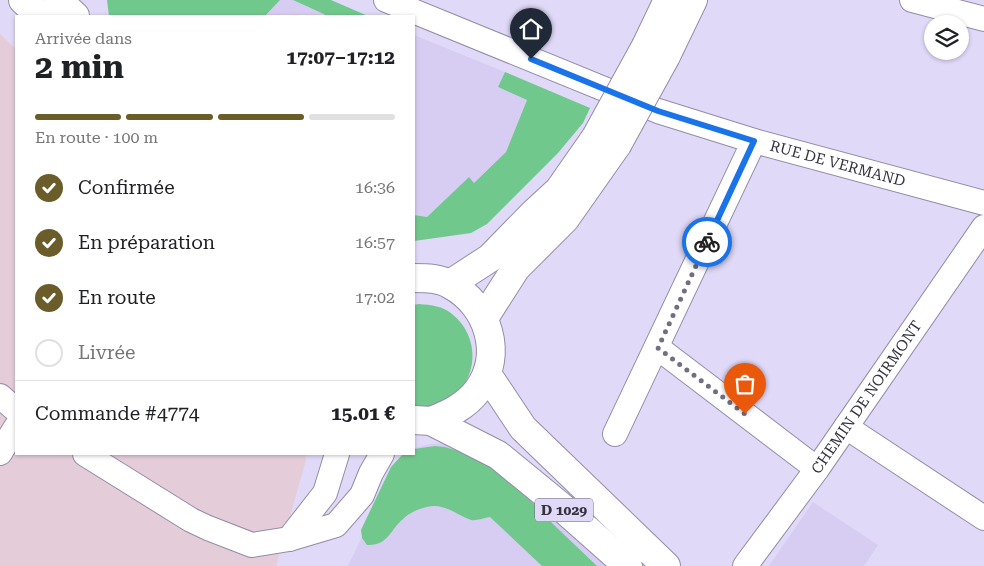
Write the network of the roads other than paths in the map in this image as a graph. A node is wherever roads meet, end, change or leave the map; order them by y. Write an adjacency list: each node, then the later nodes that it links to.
1 (668, 0): 8 (main road)
2 (692, 0): 8 (main road)
3 (912, 0): 7 (street)
4 (390, 1): 10 (street, RUE DE VERMAND)
5 (39, 6): 6 (main road)
6 (71, 15)
7 (984, 19)
8 (656, 51): 9 (main road, bridge)
9 (606, 141): 14 (main road); 15 (main road)
10 (754, 141): 11 (street, RUE DE VERMAND); 16 (street)
11 (984, 203)
12 (984, 227): 21 (street, CHEMIN DE NOIRMONT)
13 (415, 278): 14 (main road)
14 (450, 284): 15 (main road)
15 (484, 318): 17 (main road)
16 (658, 348): 23 (street); 28 (street)
17 (487, 374): 20 (main road); 32 (main road)
18 (0, 396): 19 (street)
19 (15, 409)
20 (422, 420): 31 (main road, D 1029)
21 (846, 427): 28 (street, CHEMIN DE NOIRMONT); 29 (street)
22 (15, 429): 24 (street)
23 (615, 434)
24 (0, 453)
25 (87, 455): 30 (street)
26 (337, 455): 30 (street)
27 (381, 455): 30 (street)
28 (817, 469): 33 (street, CHEMIN DE NOIRMONT)
29 (984, 518)
30 (289, 539)
31 (628, 566)
32 (666, 566)
33 (746, 566)

